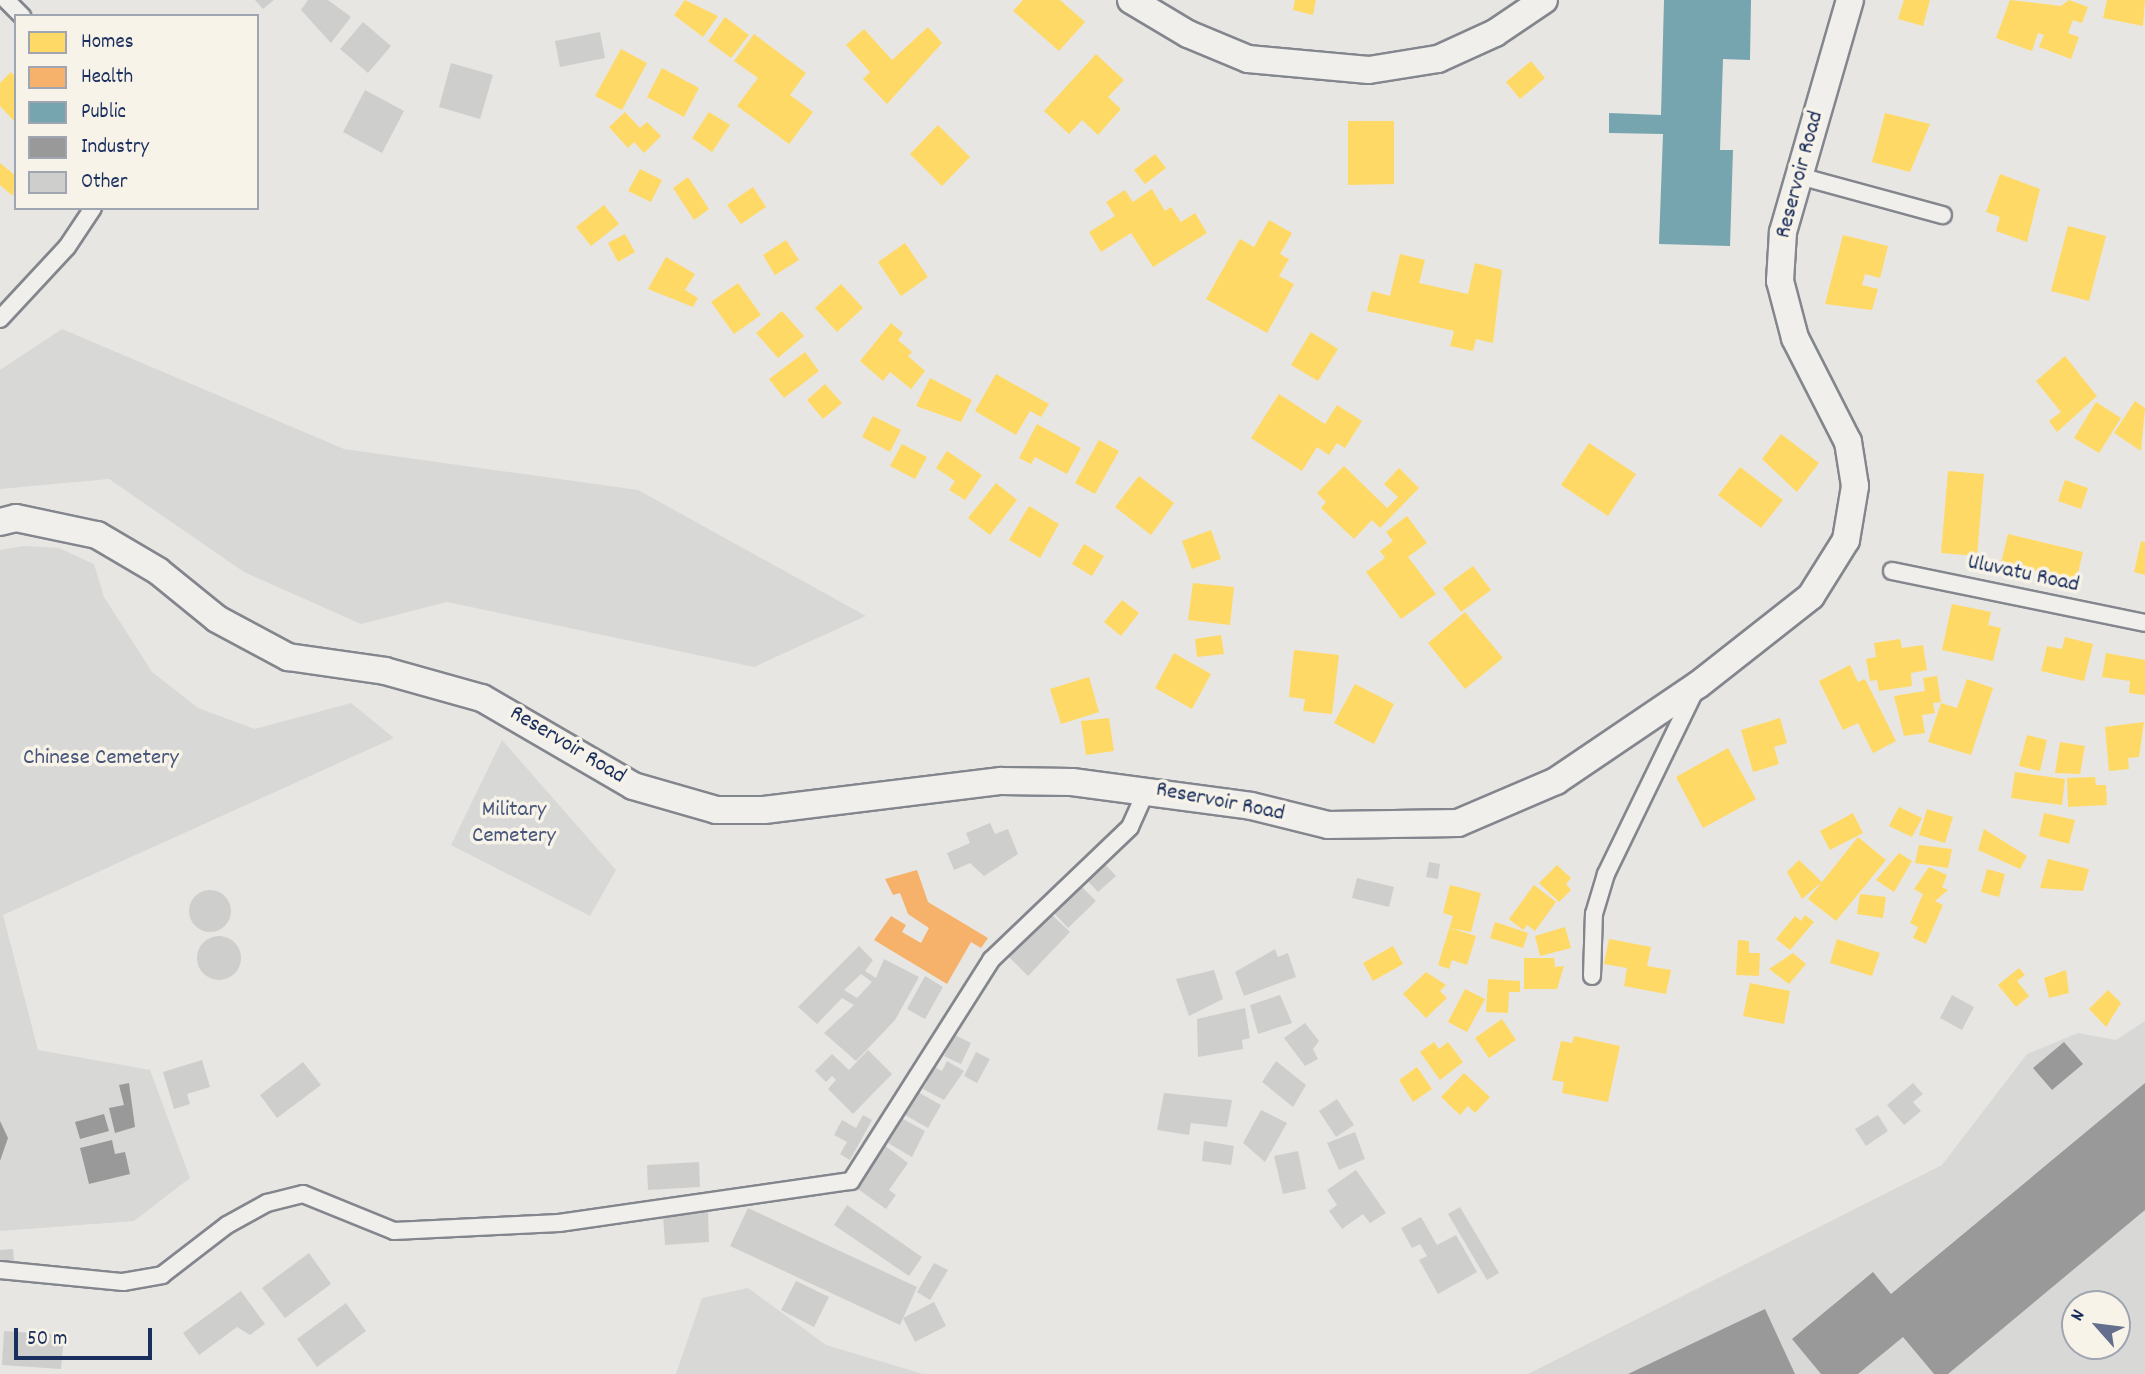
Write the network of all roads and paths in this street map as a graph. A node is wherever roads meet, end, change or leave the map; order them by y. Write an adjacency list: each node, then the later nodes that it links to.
1 (6, 0): 5 (street)
2 (1131, 0): 3 (main road)
3 (1544, 0)
4 (1850, 0): 6 (main road, Reservoir Road)
5 (20, 14)
6 (1799, 176): 8 (street); 13 (main road, Reservoir Road)
7 (92, 210): 9 (street)
8 (1942, 215)
9 (0, 319)
10 (0, 522): 14 (main road, Reservoir Road)
11 (1892, 571): 12 (street, Uluvatu Road)
12 (2145, 623)
13 (1698, 685): 14 (main road, Reservoir Road); 15 (street)
14 (1147, 789): 16 (street)
15 (1592, 976)
16 (0, 1270)

